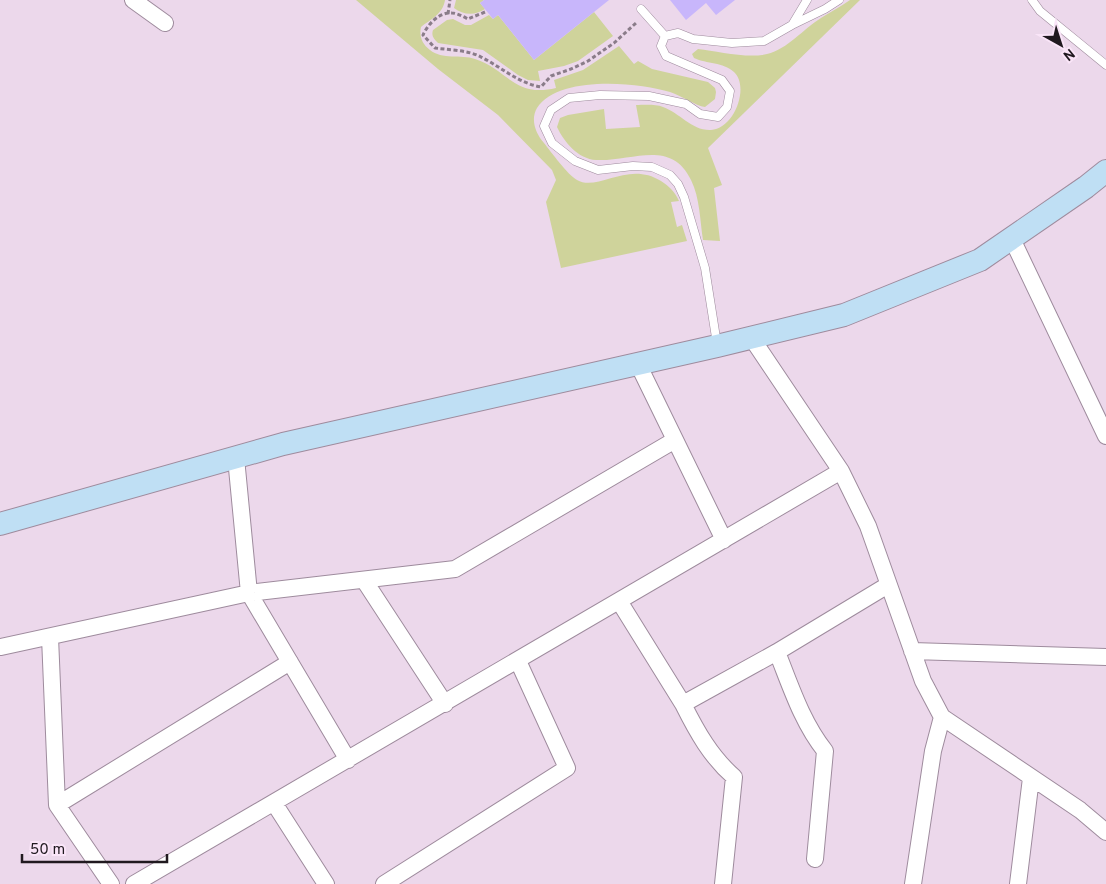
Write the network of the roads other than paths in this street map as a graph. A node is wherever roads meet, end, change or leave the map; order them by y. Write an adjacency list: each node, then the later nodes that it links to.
1 (133, 0): 6 (street)
2 (807, 0): 7 (lane)
3 (839, 0): 7 (lane)
4 (1032, 0): 9 (lane)
5 (644, 12): 8 (lane)
6 (165, 23)
7 (792, 24): 8 (lane)
8 (665, 36): 13 (lane)
9 (1106, 64)
10 (1106, 171): 11 (main road)
11 (1012, 239): 12 (main road); 15 (street)
12 (751, 337): 13 (main road); 18 (street)
13 (717, 346): 14 (main road)
14 (638, 364): 16 (street); 17 (main road)
15 (1106, 436)
16 (675, 440): 20 (street); 21 (street)
17 (236, 458): 19 (main road); 23 (street)
18 (842, 471): 20 (street); 22 (street)
19 (0, 524)
20 (724, 540): 24 (street)
21 (364, 580): 23 (street); 32 (street)
22 (888, 585): 27 (street); 28 (street)
23 (249, 593): 25 (street); 31 (street)
24 (619, 602): 30 (street); 33 (street)
25 (50, 637): 26 (street); 38 (street)
26 (1, 647)
27 (912, 651): 29 (street); 34 (street)
28 (777, 652): 33 (street); 40 (street)
29 (1106, 657)
30 (518, 661): 32 (street); 44 (street)
31 (290, 662): 35 (street); 38 (street)
32 (445, 704): 35 (street)
33 (683, 704): 45 (street)
34 (942, 717): 36 (street); 46 (street)
35 (348, 760): 37 (street)
36 (1031, 778): 39 (street); 47 (street)
37 (274, 803): 42 (street); 43 (street)
38 (57, 805): 41 (street)
39 (1106, 832)
40 (815, 859)
41 (111, 884)
42 (134, 884)
43 (326, 884)
44 (384, 884)
45 (723, 884)
46 (913, 884)
47 (1018, 884)

